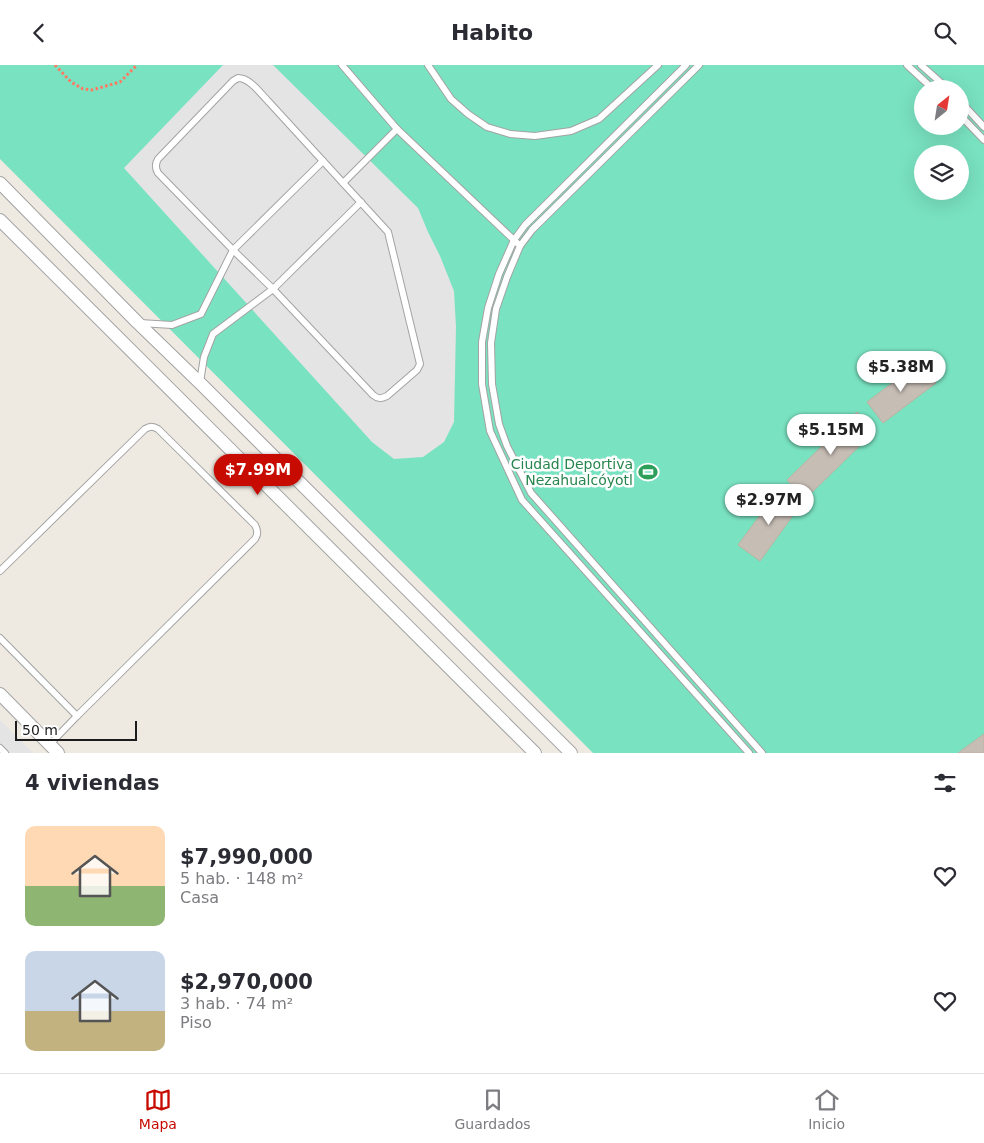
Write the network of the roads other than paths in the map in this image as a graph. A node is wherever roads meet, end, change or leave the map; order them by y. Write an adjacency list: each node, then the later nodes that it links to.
1 (342, 65): 13 (lane)
2 (428, 65): 3 (lane)
3 (658, 65)
4 (686, 65): 20 (lane)
5 (699, 65): 21 (lane)
6 (907, 65): 8 (lane)
7 (922, 65): 9 (lane)
8 (923, 80)
9 (938, 80)
10 (969, 111): 12 (lane)
11 (969, 124): 14 (lane)
12 (984, 127)
13 (397, 129): 17 (lane); 20 (lane)
14 (984, 140)
15 (323, 161): 17 (lane); 22 (lane); 22 (lane)
16 (0, 183): 24 (street)
17 (343, 183): 18 (lane)
18 (360, 202): 23 (lane); 23 (lane)
19 (0, 220): 33 (street)
20 (514, 240): 21 (lane); 35 (lane)
21 (520, 246): 36 (lane)
22 (233, 250): 23 (lane); 24 (lane)
23 (273, 289): 25 (lane)
24 (136, 323): 25 (street)
25 (200, 383): 34 (street)
26 (0, 571): 29 (lane)
27 (0, 638): 29 (lane)
28 (0, 694): 31 (street)
29 (77, 716): 31 (lane)
30 (0, 748): 32 (lane)
31 (54, 749)
32 (6, 753)
33 (536, 753)
34 (571, 753)
35 (749, 753)
36 (762, 753)

